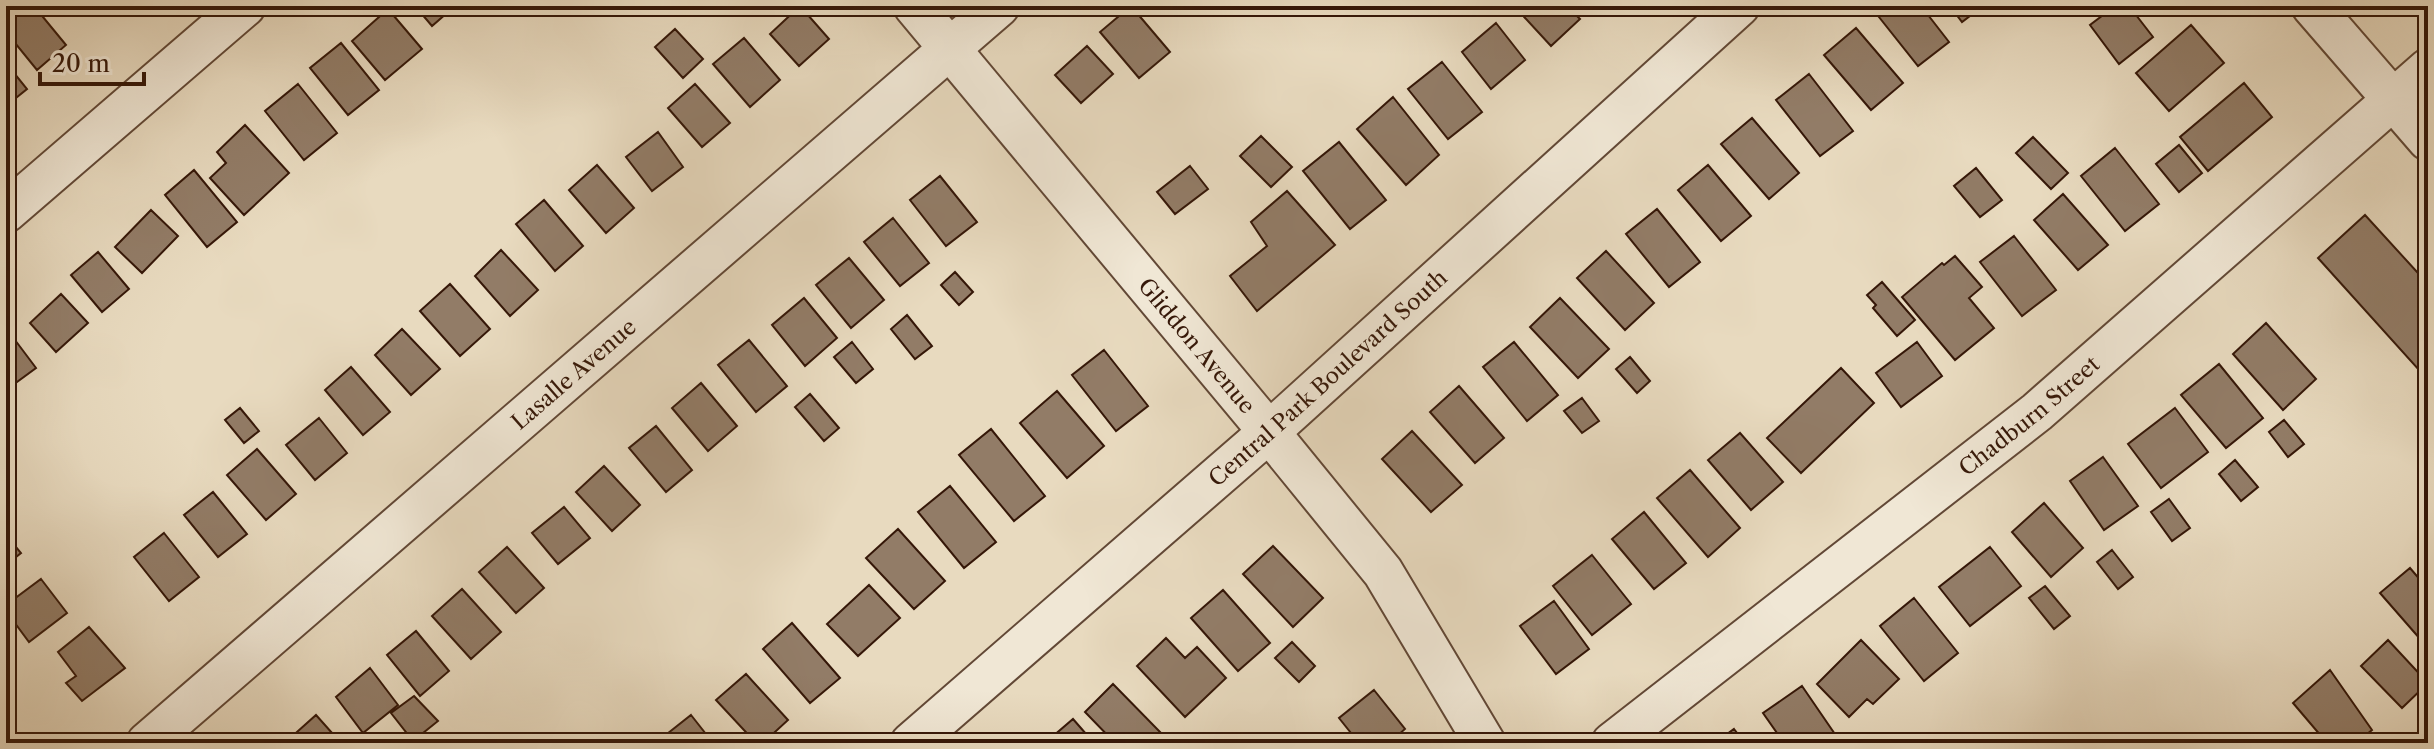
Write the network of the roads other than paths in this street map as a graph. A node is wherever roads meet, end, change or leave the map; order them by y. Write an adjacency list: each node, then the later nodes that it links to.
1 (245, 6): 10 (street)
2 (914, 6): 6 (street, Gliddon Avenue)
3 (999, 6): 6 (street, Lasalle Avenue)
4 (1739, 6): 11 (street, Central Park Boulevard South)
5 (2312, 6): 8 (street)
6 (950, 48): 11 (street, Gliddon Avenue); 12 (street, Lasalle Avenue)
7 (2428, 69): 8 (street, Chadburn Street)
8 (2393, 100): 9 (street); 15 (street, Chadburn Street)
9 (2428, 140)
10 (6, 212)
11 (1269, 432): 13 (street, Central Park Boulevard South); 14 (street, Gliddon Avenue)
12 (147, 743)
13 (911, 743)
14 (1485, 743)
15 (1612, 743)

